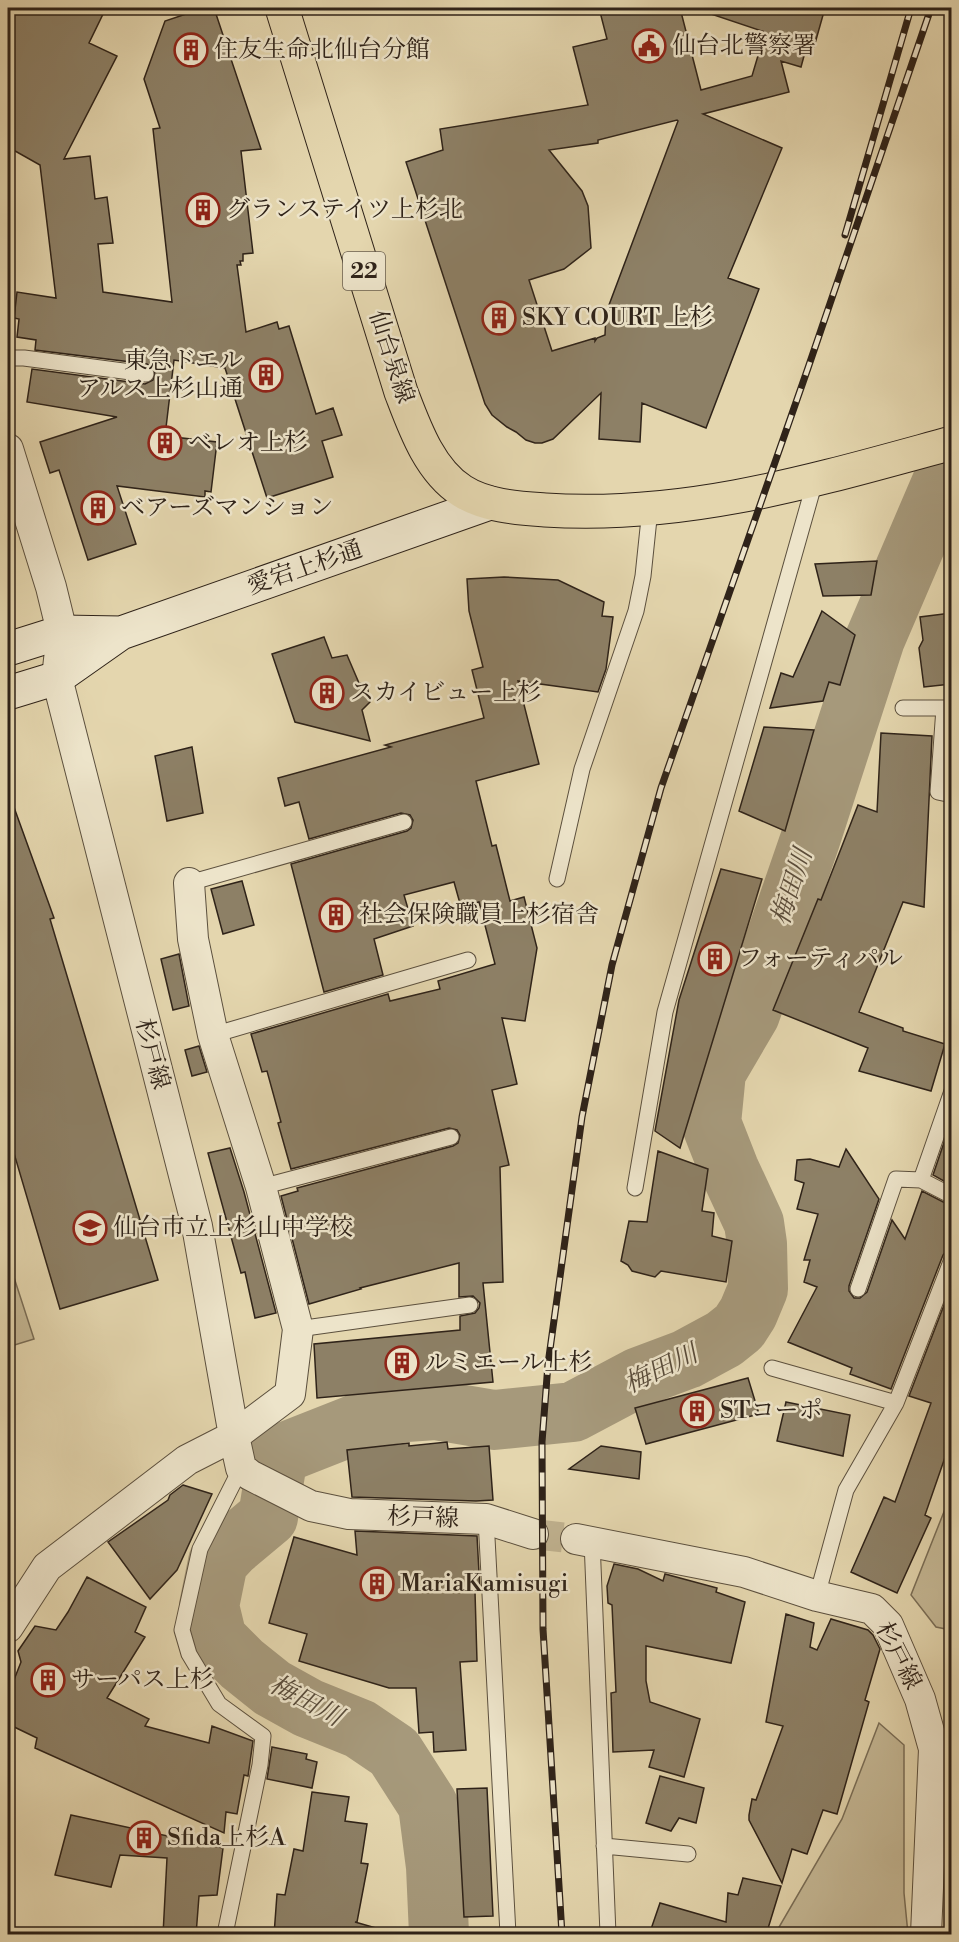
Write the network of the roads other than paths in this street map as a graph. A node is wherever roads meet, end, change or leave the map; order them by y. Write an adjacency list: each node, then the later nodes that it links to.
1 (282, 8): 7 (main road, 仙台泉線 / 22)
2 (8, 358): 3 (lane)
3 (146, 374)
4 (951, 444): 6 (main road, 22)
5 (8, 449): 9 (street, 杉戸線)
6 (815, 480): 8 (main road, 22); 25 (lane)
7 (490, 503): 8 (main road, 22); 10 (street, 愛宕上杉通)
8 (650, 509): 17 (lane)
9 (62, 632): 10 (street, 愛宕上杉通); 11 (street, 愛宕上杉通); 12 (street, 杉戸線)
10 (121, 633): 12 (street, 愛宕上杉通)
11 (8, 649)
12 (57, 678): 13 (street, 愛宕上杉通); 33 (street, 杉戸線)
13 (8, 693)
14 (903, 708): 15 (lane)
15 (951, 795)
16 (404, 822): 18 (lane)
17 (557, 879)
18 (189, 883): 20 (street)
19 (468, 960): 20 (lane)
20 (213, 1035): 24 (street)
21 (951, 1090): 23 (lane)
22 (451, 1137): 24 (lane)
23 (921, 1180): 26 (lane); 28 (lane)
24 (261, 1187): 30 (street)
25 (635, 1188)
26 (951, 1196)
27 (951, 1258): 32 (lane)
28 (858, 1289)
29 (470, 1305): 30 (lane)
30 (298, 1329): 33 (street)
31 (772, 1368): 32 (lane)
32 (896, 1403): 38 (lane)
33 (234, 1436): 34 (street, 杉戸線); 39 (street)
34 (246, 1471): 35 (street, 杉戸線); 42 (lane)
35 (486, 1520): 36 (street, 杉戸線); 43 (lane)
36 (533, 1534)
37 (584, 1540): 38 (street, 杉戸線); 40 (lane)
38 (817, 1596): 45 (street, 杉戸線)
39 (8, 1627)
40 (604, 1846): 41 (lane); 44 (lane)
41 (688, 1854)
42 (225, 1935)
43 (508, 1935)
44 (608, 1935)
45 (926, 1935)

